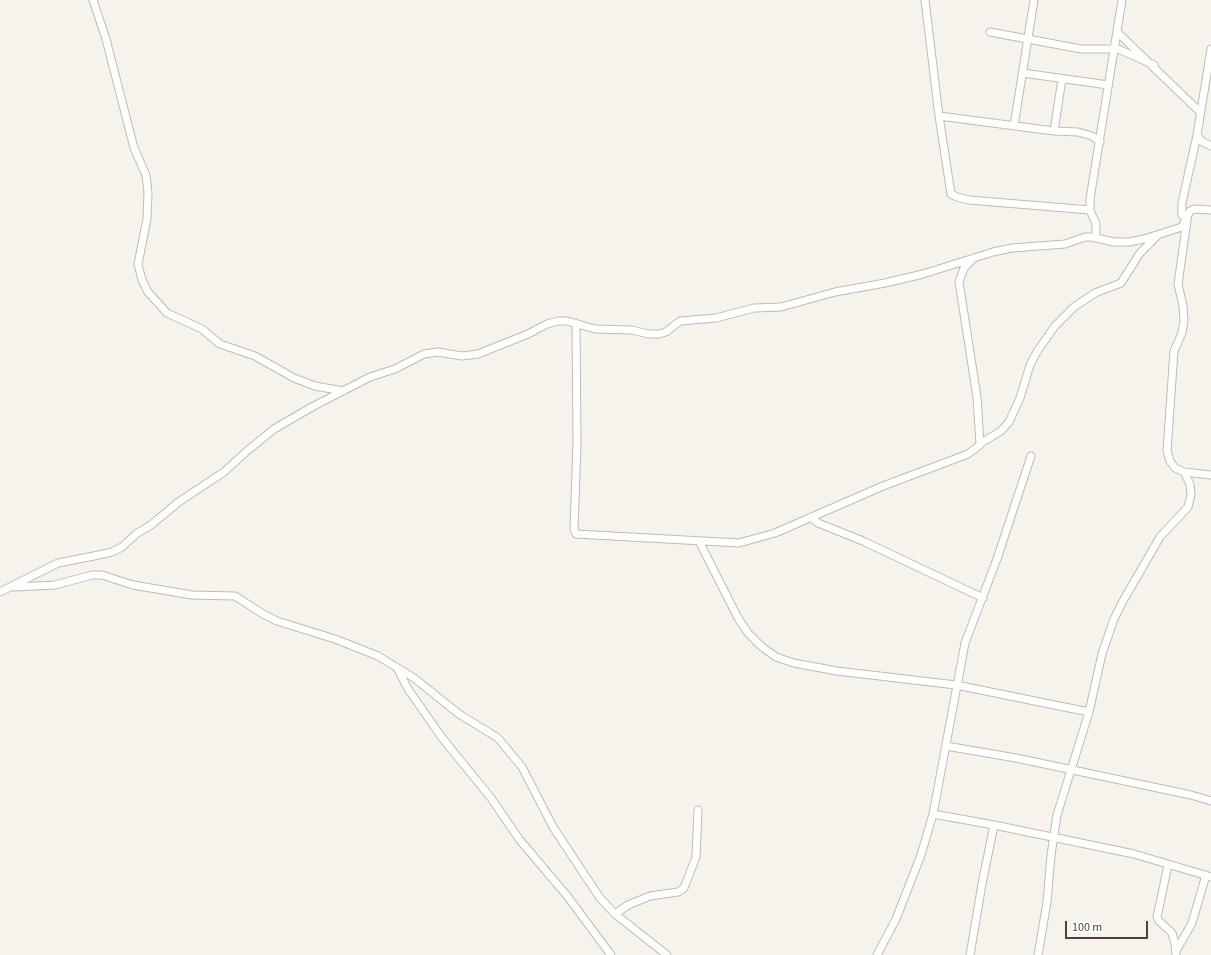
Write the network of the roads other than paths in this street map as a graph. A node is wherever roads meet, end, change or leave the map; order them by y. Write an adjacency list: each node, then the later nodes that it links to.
1 (93, 0): 28 (street)
2 (925, 0): 15 (street)
3 (1034, 0): 7 (street)
4 (1122, 0): 6 (street)
5 (990, 32): 7 (street)
6 (1117, 32): 8 (street); 10 (street)
7 (1028, 39): 8 (street); 11 (street)
8 (1113, 49): 10 (street); 13 (street)
9 (1211, 49): 14 (street)
10 (1154, 65): 14 (street)
11 (1023, 73): 12 (street); 16 (street)
12 (1062, 79): 13 (street); 17 (street)
13 (1108, 85): 19 (street)
14 (1200, 112): 18 (street)
15 (939, 116): 16 (street); 21 (street)
16 (1014, 126): 17 (street)
17 (1054, 131): 19 (street)
18 (1197, 135): 20 (street); 23 (street)
19 (1100, 142): 21 (street)
20 (1211, 146)
21 (1090, 210): 25 (street)
22 (1211, 210): 23 (street)
23 (1187, 216): 24 (street); 31 (street)
24 (1159, 234): 25 (street); 29 (street)
25 (1096, 237): 26 (street)
26 (974, 258): 27 (street); 29 (street)
27 (576, 323): 28 (street); 34 (street)
28 (344, 391): 35 (street)
29 (981, 443): 33 (street)
30 (1031, 456): 37 (street)
31 (1184, 472): 32 (street); 40 (street)
32 (1211, 475)
33 (811, 517): 34 (street); 37 (street)
34 (699, 541): 39 (street)
35 (12, 587): 36 (street); 38 (street)
36 (0, 592)
37 (983, 598): 39 (street)
38 (396, 666): 50 (street); 52 (street)
39 (956, 685): 40 (street); 41 (street)
40 (1089, 712): 42 (street)
41 (946, 746): 42 (street); 45 (street)
42 (1070, 771): 43 (street); 47 (street)
43 (1211, 801)
44 (698, 810): 50 (street)
45 (933, 814): 46 (street); 54 (street)
46 (994, 825): 47 (street); 55 (street)
47 (1053, 838): 48 (street); 56 (street)
48 (1168, 865): 49 (street); 51 (street)
49 (1208, 876): 51 (street)
50 (615, 914): 53 (street)
51 (1176, 953)
52 (612, 955)
53 (667, 955)
54 (877, 955)
55 (970, 955)
56 (1038, 955)

